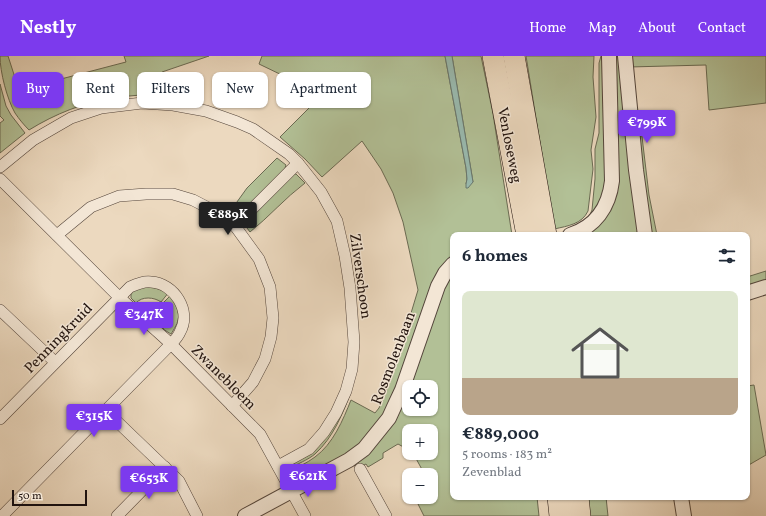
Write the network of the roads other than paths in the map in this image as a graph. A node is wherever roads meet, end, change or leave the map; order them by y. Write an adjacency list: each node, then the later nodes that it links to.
1 (493, 56): 9 (highway, Venloseweg)
2 (514, 56): 10 (highway, Venloseweg)
3 (609, 56): 11 (street)
4 (625, 56): 12 (street)
5 (298, 163): 6 (street, Zilverschoon); 8 (street); 24 (street, Zilverschoon)
6 (0, 167)
7 (0, 179): 13 (street, Zwanebloem)
8 (235, 226): 13 (street); 21 (street)
9 (526, 232)
10 (545, 232)
11 (576, 232)
12 (645, 232)
13 (57, 235): 17 (street, Zwanebloem)
14 (450, 267): 27 (street, Rosmolenbaan)
15 (766, 287): 16 (street)
16 (750, 292)
17 (119, 297): 19 (street, Zwanebloem); 19 (street, Penningkruid); 20 (street, Penningkruid)
18 (0, 310): 20 (street)
19 (171, 344): 21 (street, Zwanebloem); 22 (street, Penningkruid)
20 (55, 362): 23 (street, Penningkruid)
21 (232, 406): 24 (street, Zwanebloem)
22 (105, 410): 25 (street); 31 (street, Penningkruid)
23 (0, 419)
24 (278, 466): 27 (street, Zwanebloem)
25 (165, 467): 32 (street); 33 (street)
26 (360, 468): 36 (street)
27 (291, 491): 34 (street, Rosmolenbaan); 35 (street, Zwanebloem)
28 (558, 500): 37 (highway)
29 (578, 500): 38 (highway)
30 (681, 500): 39 (street)
31 (2, 516)
32 (117, 516)
33 (197, 516)
34 (245, 516)
35 (305, 516)
36 (386, 516)
37 (560, 516)
38 (580, 516)
39 (684, 516)

